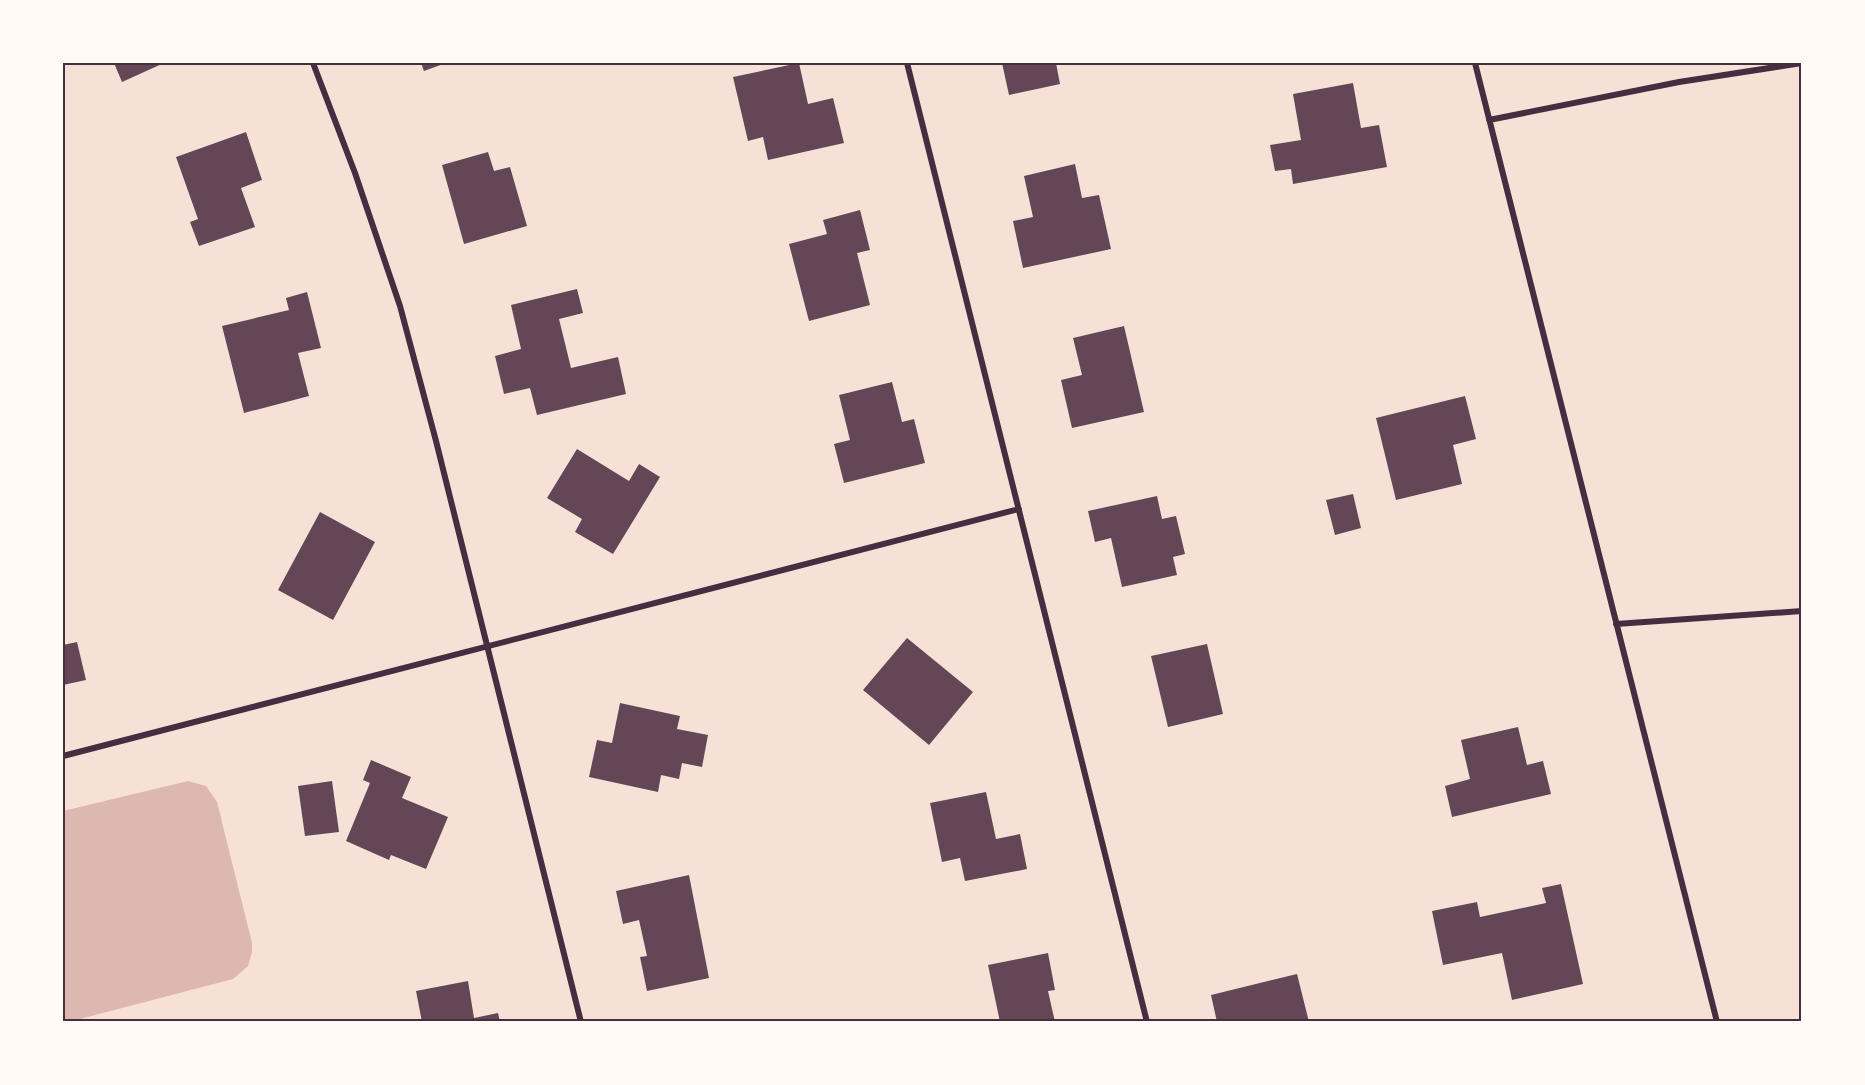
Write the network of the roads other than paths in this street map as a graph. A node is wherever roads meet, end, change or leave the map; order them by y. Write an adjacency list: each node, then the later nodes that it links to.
1 (313, 63): 9 (street)
2 (907, 63): 6 (street)
3 (1475, 63): 5 (street)
4 (1802, 63): 5 (street)
5 (1489, 120): 8 (street)
6 (1018, 509): 9 (street); 12 (street)
7 (1802, 611): 8 (street)
8 (1616, 624): 13 (street)
9 (486, 647): 10 (street); 11 (street)
10 (63, 756)
11 (581, 1022)
12 (1147, 1022)
13 (1717, 1022)

